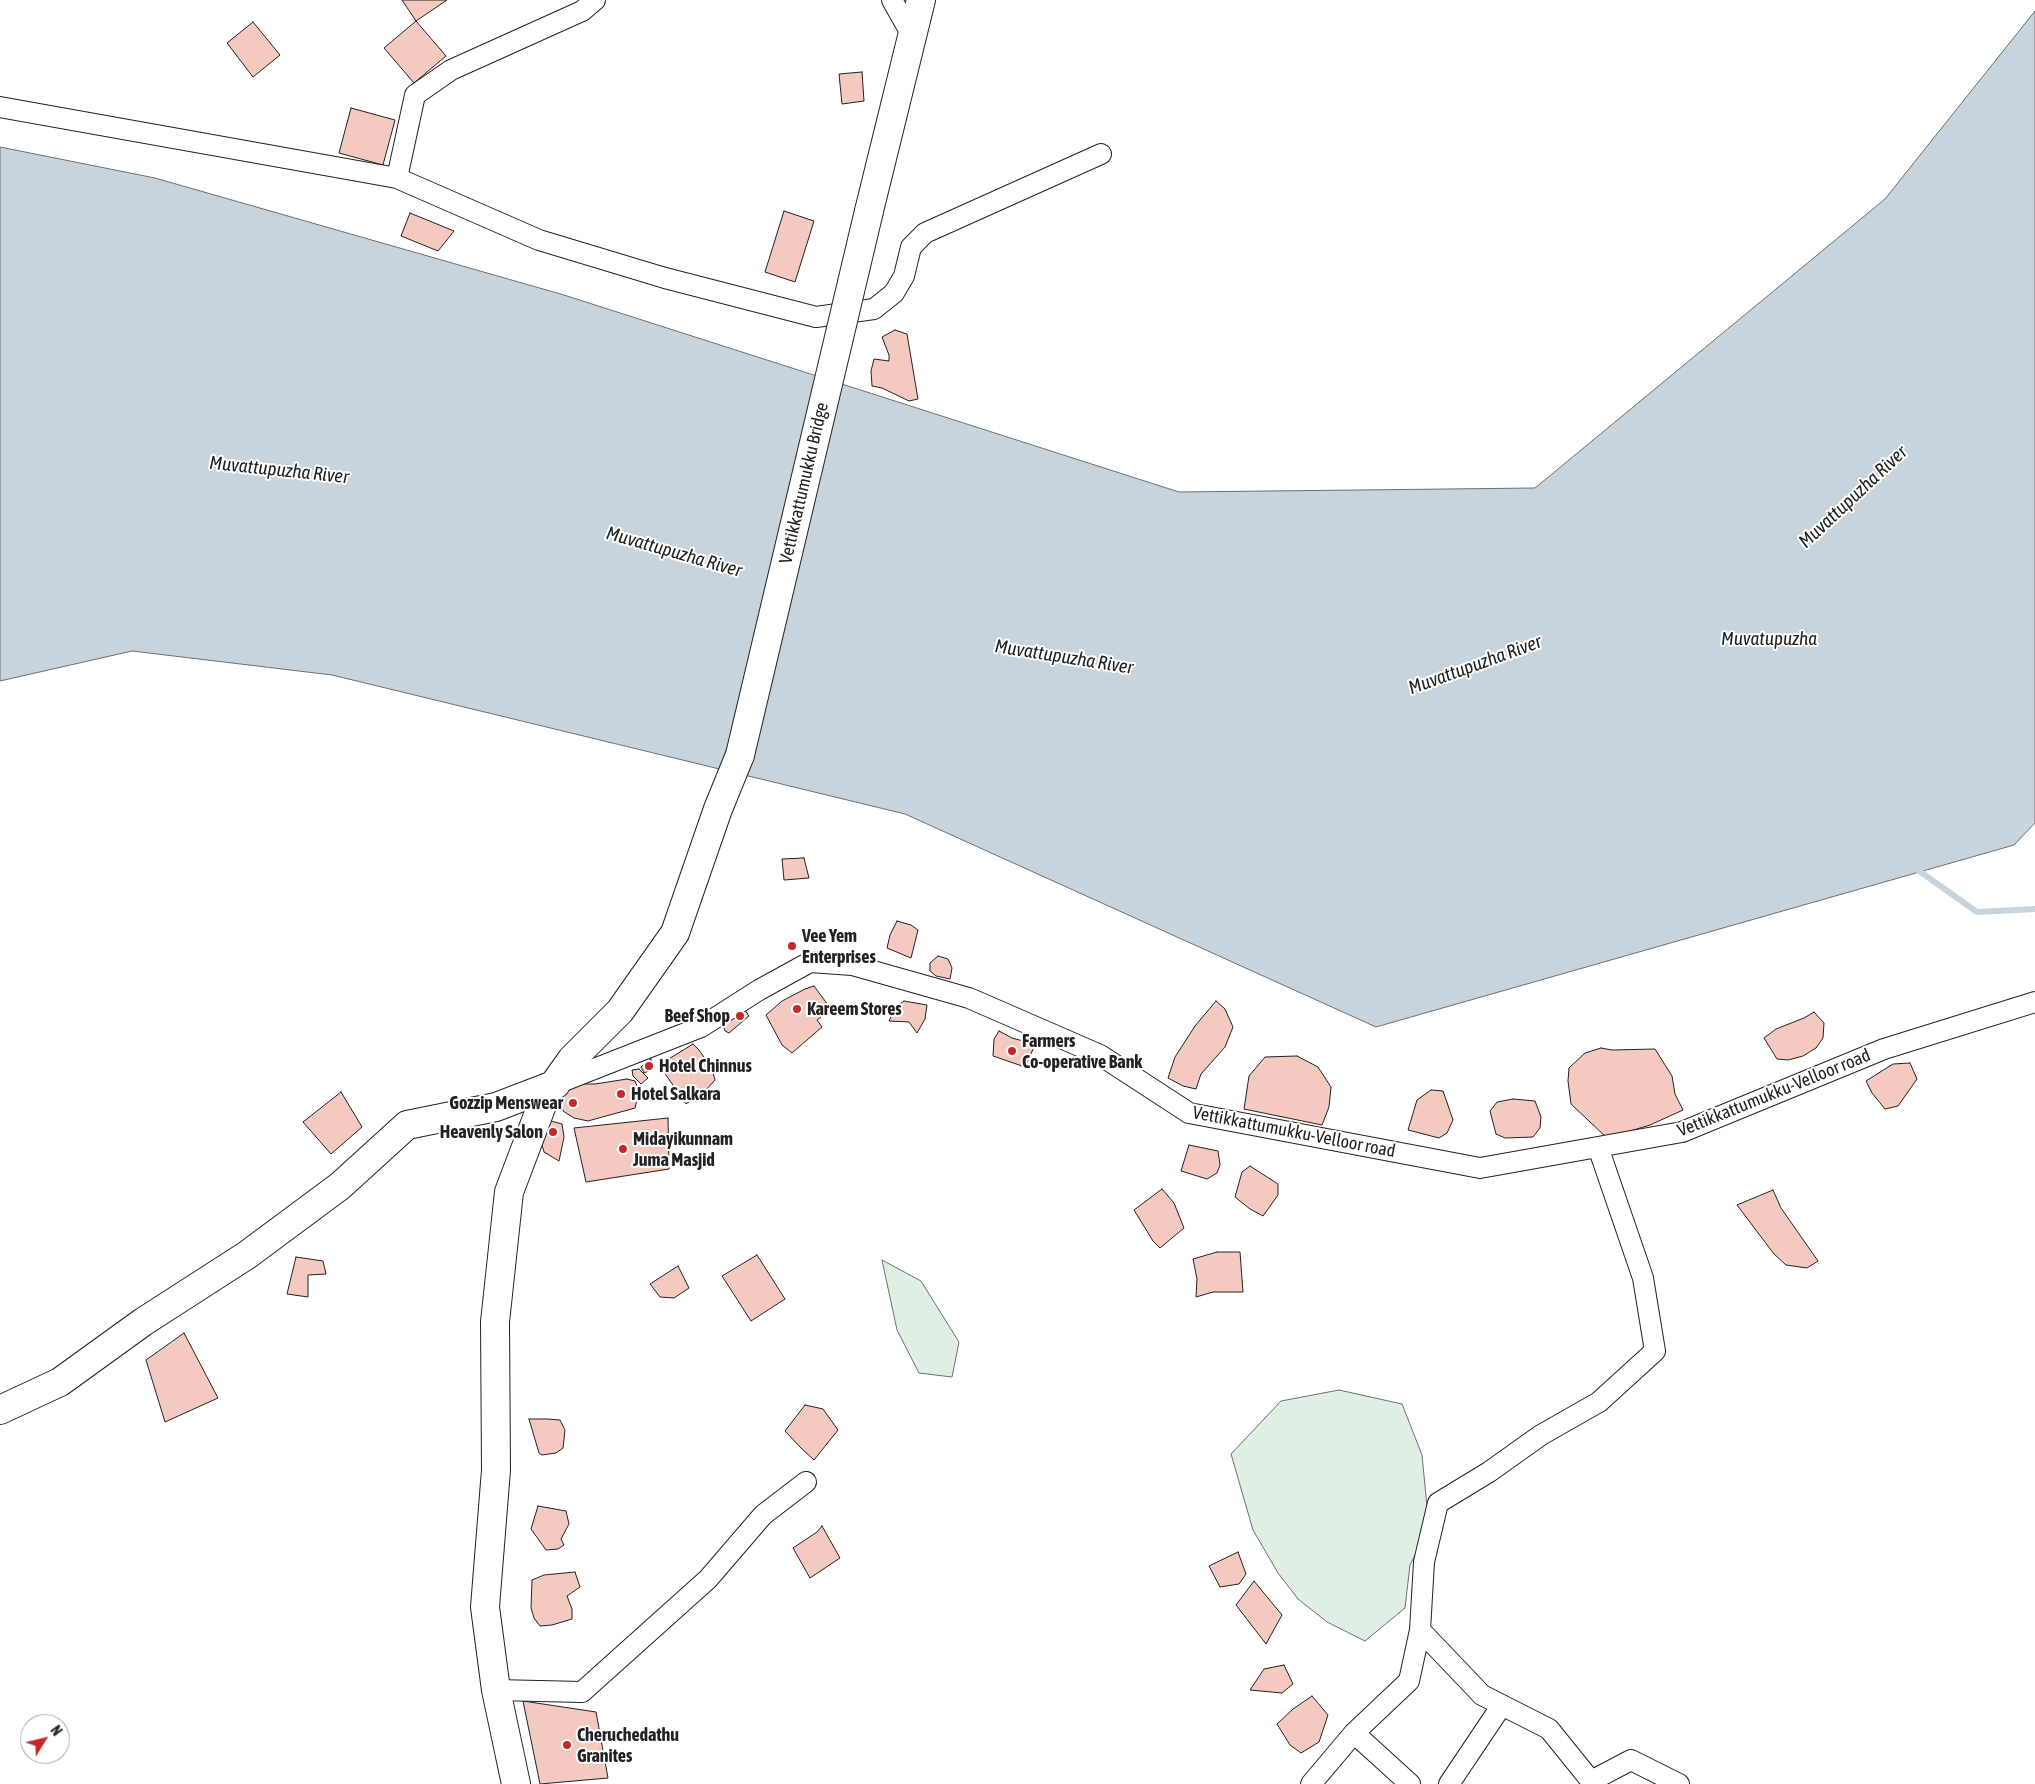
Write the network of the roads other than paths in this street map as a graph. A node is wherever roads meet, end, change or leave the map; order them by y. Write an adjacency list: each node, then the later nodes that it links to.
1 (594, 0): 7 (street)
2 (892, 0): 4 (street)
3 (921, 0): 4 (main road, Vettikkattumukku Bridge)
4 (913, 37): 9 (main road, Vettikkattumukku Bridge, bridge)
5 (0, 107): 7 (street)
6 (1101, 154): 7 (street)
7 (397, 178)
8 (2035, 1002): 10 (street, Vettikkattumukku-Velloor road)
9 (556, 1084): 10 (street, Vettikkattumukku-Velloor road); 11 (main road); 14 (main road, Vettikkattumukku Bridge)
10 (1598, 1147): 13 (street)
11 (0, 1410)
12 (806, 1482): 14 (street)
13 (1420, 1630): 15 (street); 16 (street)
14 (496, 1690): 18 (main road, Vettikkattumukku Bridge)
15 (1502, 1705): 17 (street); 21 (street)
16 (1354, 1733): 19 (street); 20 (street)
17 (1591, 1782): 22 (street)
18 (516, 1784)
19 (1311, 1784)
20 (1410, 1784)
21 (1449, 1784)
22 (1679, 1784)

